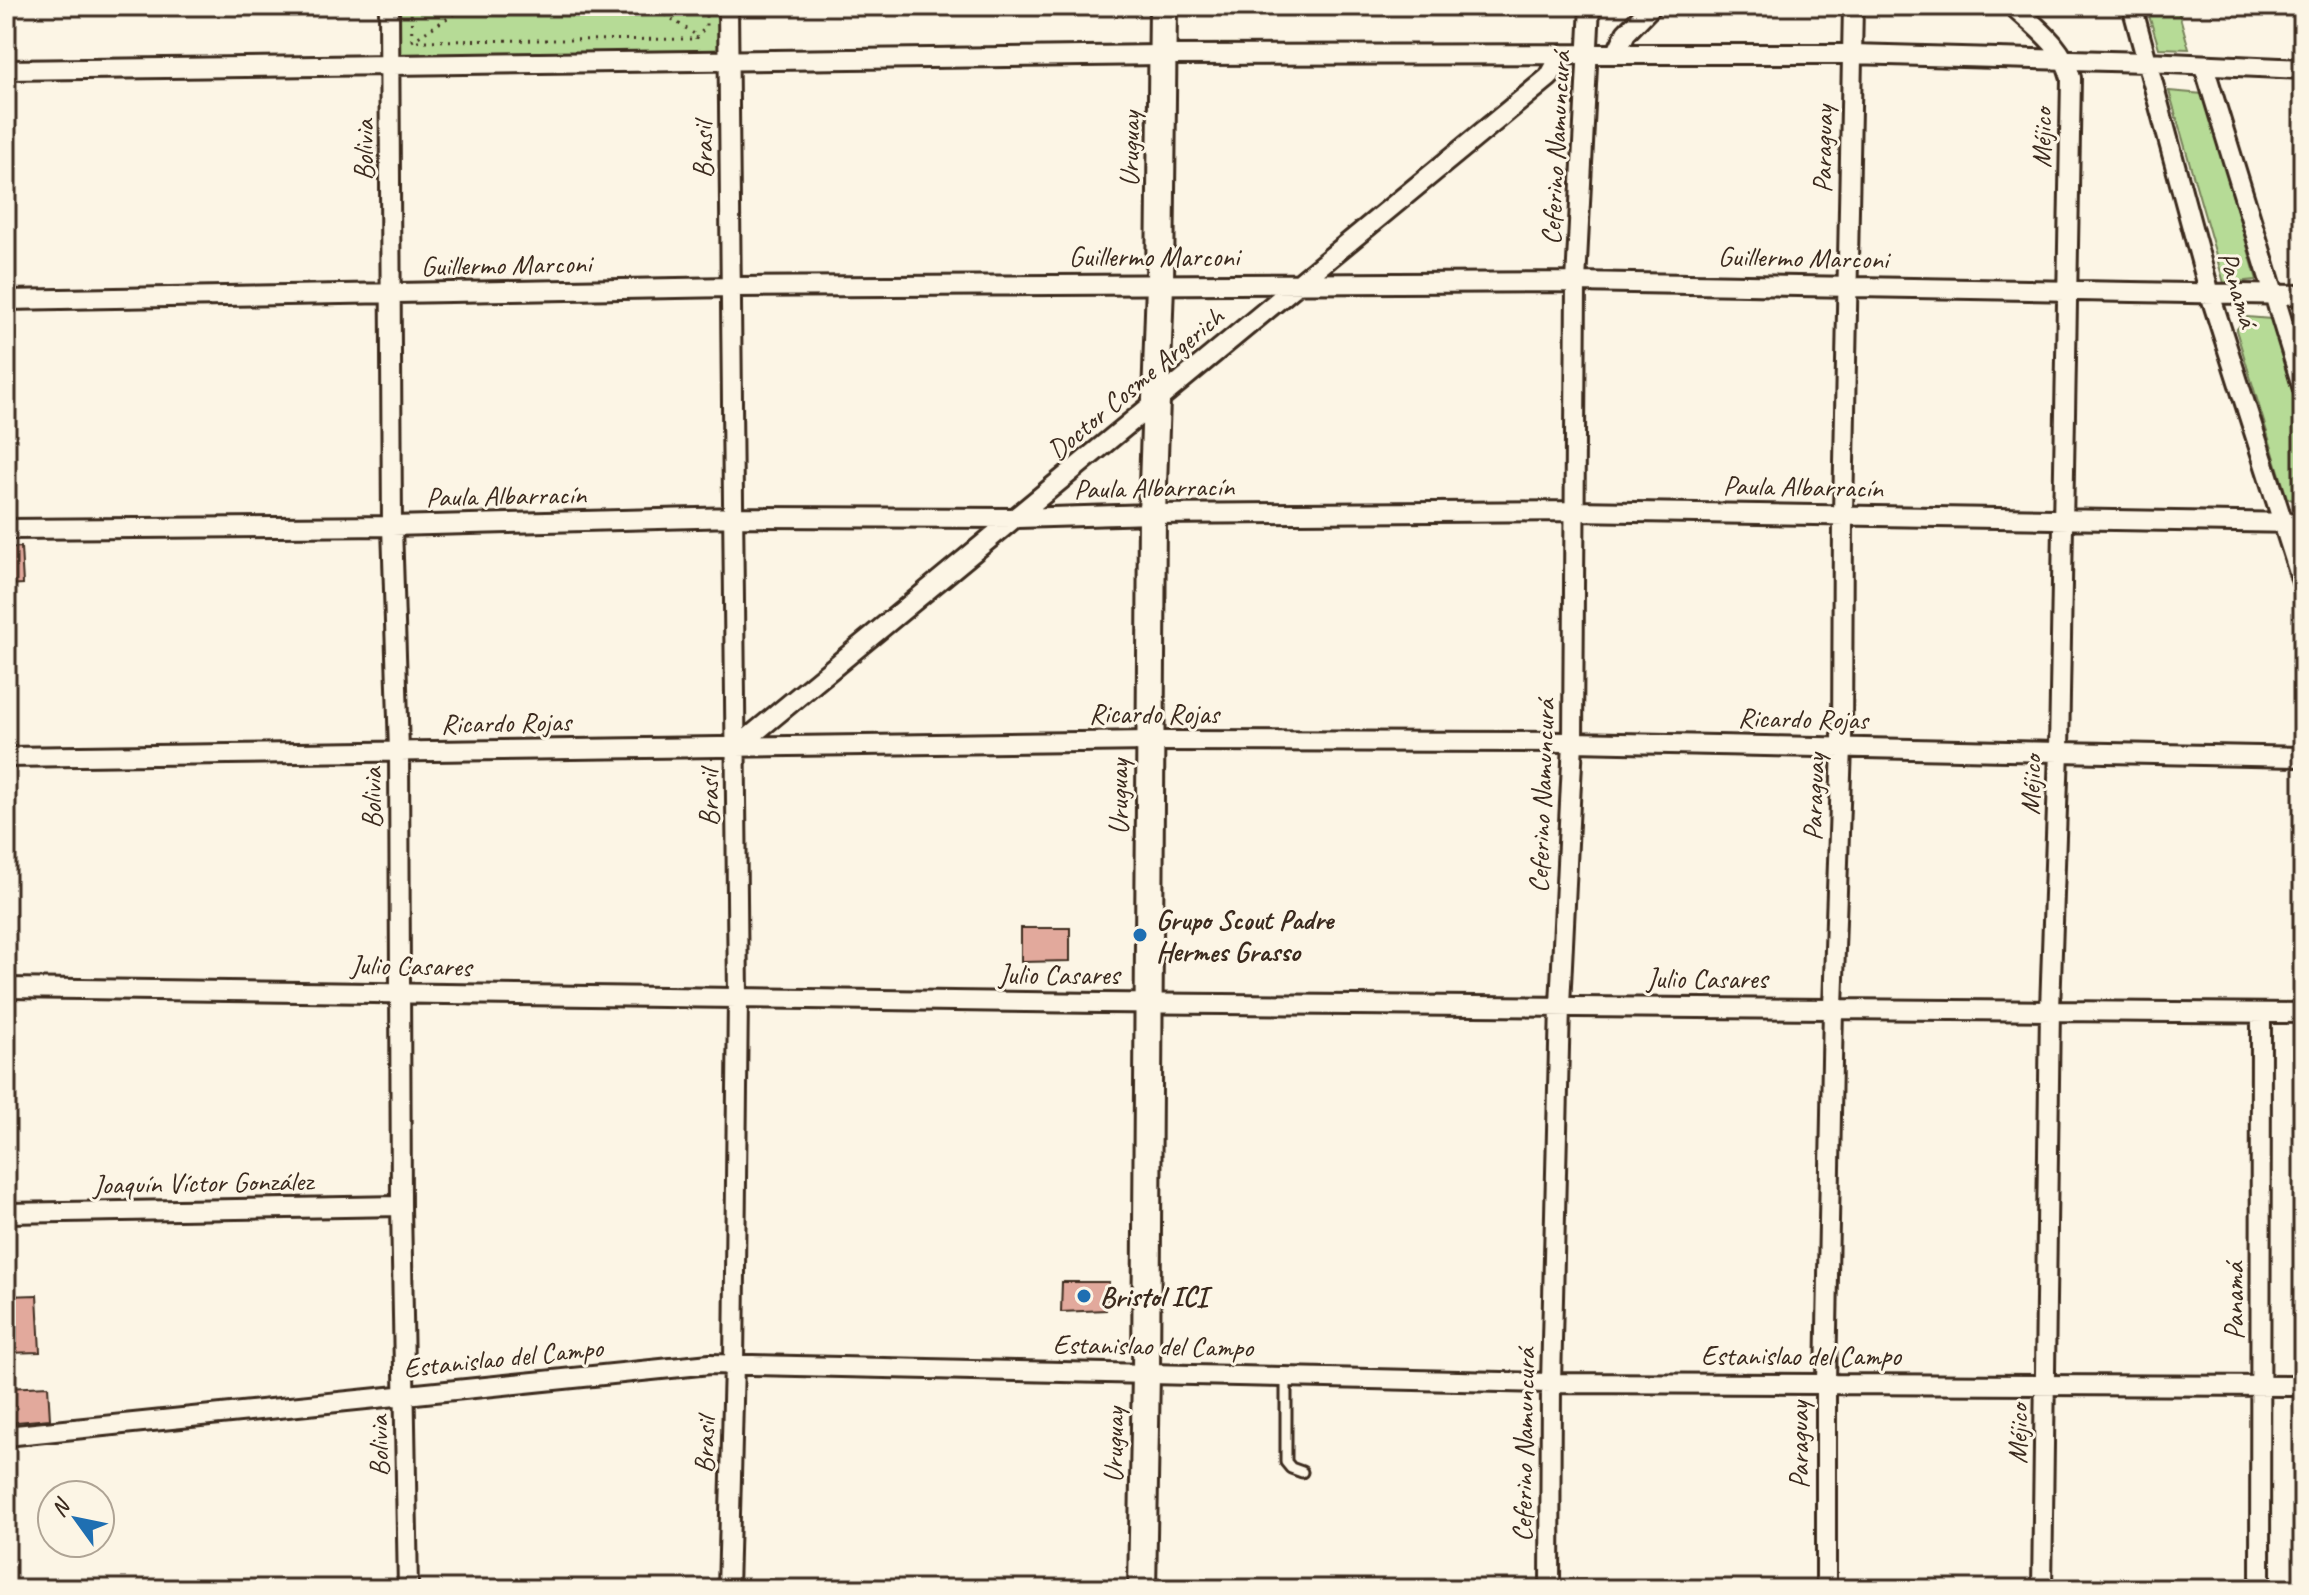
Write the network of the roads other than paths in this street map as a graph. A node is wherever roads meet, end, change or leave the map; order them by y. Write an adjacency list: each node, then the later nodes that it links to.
1 (389, 6): 17 (street, Bolivia)
2 (728, 6): 15 (street, Brasil)
3 (1163, 6): 13 (street, Uruguay)
4 (1590, 6): 10 (street, Ceferino Namuncurá)
5 (1652, 6): 11 (street)
6 (1853, 6): 12 (street, Paraguay)
7 (2013, 6): 14 (street)
8 (2132, 6): 16 (street, Panamá)
9 (1562, 54): 10 (street); 13 (street); 23 (street, Doctor Cosme Argerich)
10 (1589, 54): 11 (street); 21 (street, Ceferino Namuncurá)
11 (1616, 54): 12 (street)
12 (1852, 54): 14 (street); 24 (street, Paraguay)
13 (1162, 55): 15 (street); 22 (street, Uruguay)
14 (2067, 61): 16 (street); 26 (street, Méjico)
15 (729, 62): 17 (street); 25 (street, Brasil)
16 (2147, 62): 18 (street); 28 (street, Panamá)
17 (390, 63): 20 (street); 27 (street, Bolivia)
18 (2204, 66): 19 (street); 29 (street, Panamá)
19 (2303, 69)
20 (6, 70)
21 (1576, 282): 23 (street, Guillermo Marconi); 24 (street, Guillermo Marconi); 34 (street, Ceferino Namuncurá)
22 (1160, 284): 23 (street, Guillermo Marconi); 25 (street, Guillermo Marconi); 33 (street, Uruguay)
23 (1300, 284): 33 (street, Doctor Cosme Argerich)
24 (1847, 285): 26 (street, Guillermo Marconi); 36 (street, Paraguay)
25 (731, 287): 27 (street, Guillermo Marconi); 37 (street, Brasil)
26 (2066, 291): 28 (street, Guillermo Marconi); 39 (street, Méjico)
27 (392, 294): 31 (street, Guillermo Marconi); 41 (street, Bolivia)
28 (2210, 294): 29 (street, Guillermo Marconi); 40 (street, Panamá)
29 (2273, 295): 30 (street, Guillermo Marconi); 32 (street, Panamá)
30 (2303, 295)
31 (6, 300)
32 (2303, 389)
33 (1155, 401): 35 (street, Uruguay); 38 (street, Doctor Cosme Argerich)
34 (1574, 511): 35 (street, Paula Albarracín); 36 (street, Paula Albarracín); 45 (street, Ceferino Namuncurá)
35 (1152, 514): 38 (street, Paula Albarracín); 44 (street, Uruguay)
36 (1843, 514): 39 (street, Paula Albarracín); 46 (street, Paraguay)
37 (734, 517): 38 (street, Paula Albarracín); 41 (street, Paula Albarracín); 47 (street, Brasil)
38 (1017, 518): 47 (street, Doctor Cosme Argerich)
39 (2062, 521): 40 (street, Paula Albarracín); 48 (street, Méjico)
40 (2294, 523): 43 (street, Panamá)
41 (392, 526): 42 (street, Paula Albarracín); 49 (street, Bolivia)
42 (6, 529)
43 (2303, 585)
44 (1151, 741): 45 (street, Ricardo Rojas); 47 (street, Ricardo Rojas); 55 (street, Uruguay)
45 (1573, 742): 46 (street, Ricardo Rojas); 56 (street, Ceferino Namuncurá)
46 (1842, 746): 48 (street, Ricardo Rojas); 57 (street, Paraguay)
47 (736, 748): 49 (street, Ricardo Rojas); 54 (street, Brasil)
48 (2059, 750): 51 (street, Ricardo Rojas); 58 (street, Méjico)
49 (399, 751): 50 (street, Ricardo Rojas); 53 (street, Bolivia)
50 (6, 757)
51 (2303, 757)
52 (6, 988): 53 (street, Julio Casares)
53 (400, 993): 54 (street, Julio Casares); 61 (street, Bolivia)
54 (738, 997): 55 (street, Julio Casares); 63 (street, Brasil)
55 (1149, 1002): 56 (street, Julio Casares); 64 (street, Uruguay)
56 (1560, 1005): 57 (street, Julio Casares); 66 (street, Ceferino Namuncurá)
57 (1833, 1007): 58 (street, Julio Casares); 67 (street, Paraguay)
58 (2050, 1009): 59 (street, Julio Casares); 68 (street, Méjico)
59 (2261, 1013): 60 (street, Julio Casares); 69 (street, Panamá)
60 (2303, 1013)
61 (401, 1206): 62 (street, Joaquín Víctor González); 71 (street, Bolivia)
62 (6, 1213)
63 (734, 1364): 64 (street, Estanislao del Campo); 71 (street, Estanislao del Campo); 75 (street, Brasil)
64 (1146, 1373): 65 (street, Estanislao del Campo); 76 (street, Uruguay)
65 (1286, 1377): 66 (street, Estanislao del Campo); 73 (lane)
66 (1551, 1383): 67 (street, Estanislao del Campo); 77 (street, Ceferino Namuncurá)
67 (1826, 1383): 68 (street, Estanislao del Campo); 78 (street, Paraguay)
68 (2046, 1385): 69 (street, Estanislao del Campo); 79 (street, Méjico)
69 (2261, 1385): 70 (street, Estanislao del Campo); 80 (street, Panamá)
70 (2303, 1386)
71 (405, 1396): 72 (street, Estanislao del Campo); 74 (street, Bolivia)
72 (6, 1436)
73 (1302, 1472)
74 (408, 1589)
75 (728, 1589)
76 (1142, 1589)
77 (1550, 1589)
78 (1826, 1589)
79 (2042, 1589)
80 (2260, 1589)

